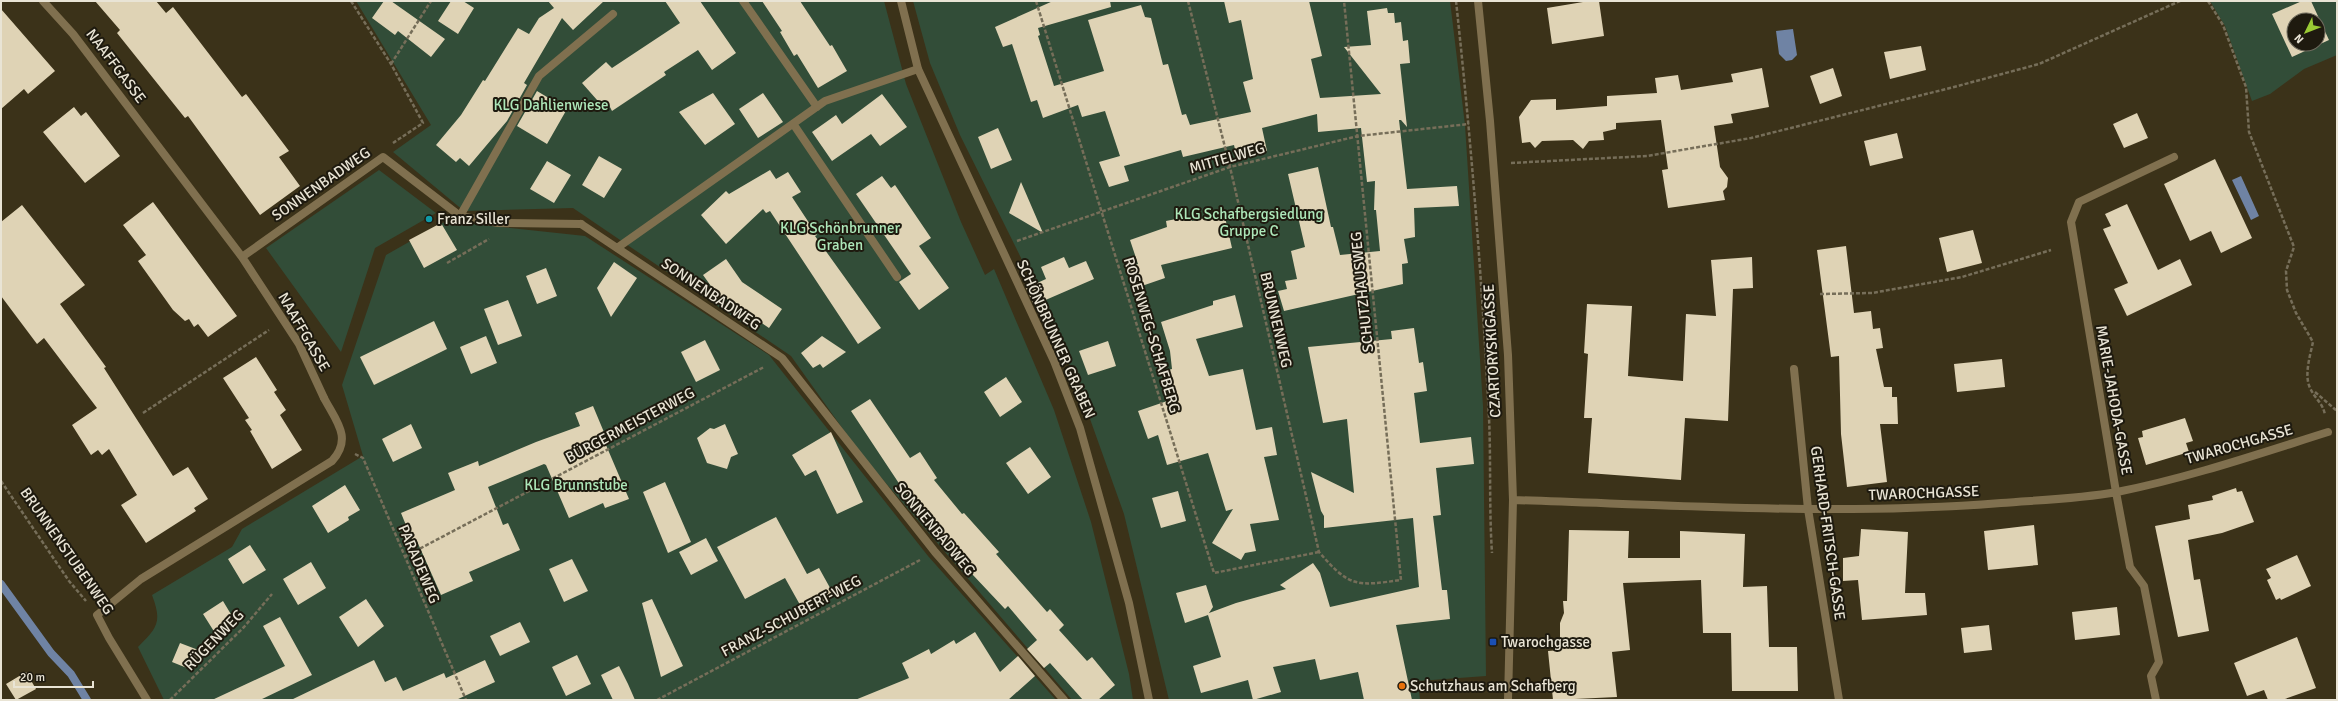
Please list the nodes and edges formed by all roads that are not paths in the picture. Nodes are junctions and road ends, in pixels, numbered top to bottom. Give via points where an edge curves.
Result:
1 (44, 1) edge
2 (743, 1) edge
3 (901, 1) edge
4 (1478, 1) edge
5 (613, 14) dead end
6 (918, 69) junction
7 (817, 107) junction
8 (794, 125) junction
9 (2174, 158) dead end
10 (460, 216) junction
11 (617, 248) junction
12 (242, 257) junction
13 (897, 276) dead end
14 (1794, 369) dead end
15 (2328, 432) road end
16 (2116, 492) junction
17 (1513, 500) junction
18 (1808, 509) junction
19 (98, 615) joint
20 (147, 700) edge
21 (1064, 700) edge
22 (1148, 700) edge
23 (1508, 700) edge
24 (1839, 700) edge
25 (2156, 700) edge

1 - 12 street, NAAFFGASSE via 73,34
2 - 7 street
3 - 6 street, SCHÖNBRUNNER GRABEN
4 - 17 street, CZARTORYSKIGASSE via 1508,355
5 - 10 street via 539,76
6 - 7 street via 825,101
6 - 22 street, SCHÖNBRUNNER GRABEN via 1054,361 1080,428 1129,603
7 - 8 street
8 - 11 street
8 - 13 street
9 - 16 street, MARIE-JAHODA-GASSE via 2079,202 2071,222
10 - 11 street, SONNENBADWEG via 498,223 580,224
10 - 12 street, SONNENBADWEG via 383,157
11 - 21 street, SONNENBADWEG via 782,358 935,552
12 - 19 street, NAAFFGASSE via 299,344 344,438 342,448 324,467 140,580
14 - 18 street, GERHARD-FRITSCH-GASSE
15 - 16 street, TWAROCHGASSE via 2208,469
16 - 18 street, TWAROCHGASSE via 1932,509
16 - 25 street, MARIE-JAHODA-GASSE via 2130,567 2144,586 2159,662 2151,676
17 - 18 street, TWAROCHGASSE
17 - 23 street, CZARTORYSKIGASSE
18 - 24 street, GERHARD-FRITSCH-GASSE
19 - 20 street, BRUNNENSTUBENWEG

